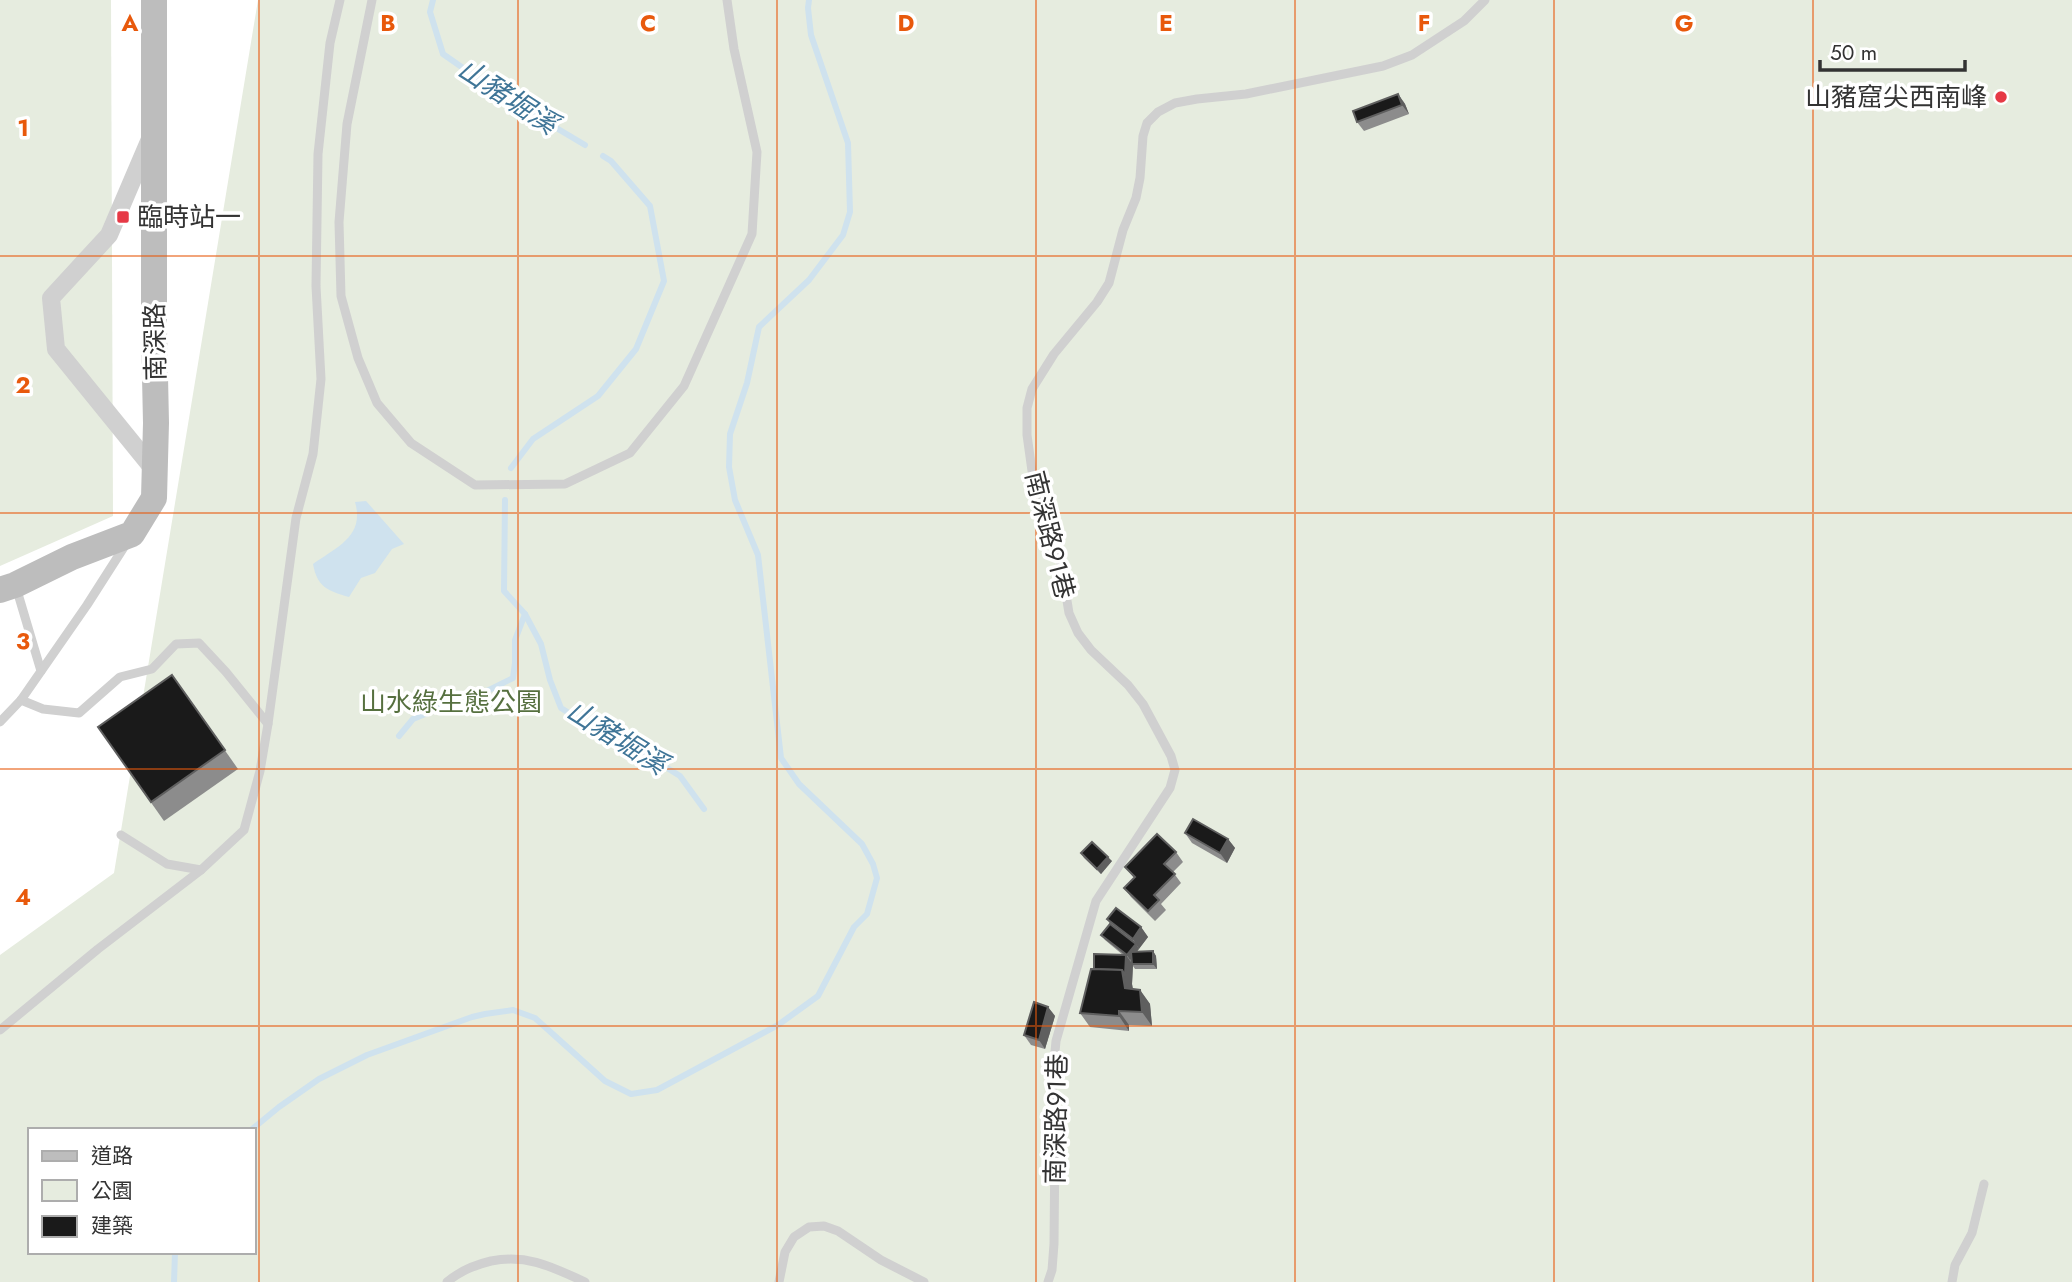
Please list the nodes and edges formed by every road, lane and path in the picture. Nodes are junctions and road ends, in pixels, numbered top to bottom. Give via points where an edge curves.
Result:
1 (154, 0) edge
2 (340, 0) edge
3 (372, 0) edge
4 (727, 0) edge
5 (1485, 0) edge
6 (155, 127) junction
7 (155, 471) junction
8 (132, 534) junction
9 (8, 587) edge
10 (41, 671) junction
11 (22, 700) junction
12 (0, 722) edge
13 (268, 724) junction
14 (121, 835) dead end
15 (201, 870) junction
16 (0, 1030) edge
17 (1984, 1184) dead end
18 (447, 1282) edge
19 (584, 1282) edge
20 (779, 1282) edge
21 (924, 1282) edge
22 (1048, 1282) edge
23 (1952, 1282) edge

1 - 6 main road, 南深路
2 - 13 lane via 330,43 318,154 316,286 321,379
3 - 4 lane via 347,124 339,222 341,296 358,358 377,403 411,443 475,485 488,485 565,484 630,453 684,386 752,234 757,152
5 - 22 lane, 南深路91巷 via 1464,22 1412,55 1383,66 1246,94 1175,103 1158,112 1143,136 1136,198 1109,283 1032,389 1027,435 1032,471 1049,513 1069,613 1091,650 1143,704 1175,770 1170,788 1096,901 1056,1041 1052,1084 1054,1244
6 - 7 main road, 南深路
6 - 7 street via 109,236 51,298 56,349
7 - 8 main road, 南深路 via 154,498
8 - 9 main road
8 - 10 lane
9 - 10 lane
10 - 11 lane
11 - 12 lane
11 - 13 lane via 43,709 79,713 120,677 152,669 176,644 199,643
13 - 15 lane via 244,830
14 - 15 lane via 167,864
15 - 16 lane
17 - 23 lane via 1972,1233 1955,1265
18 - 19 lane via 477,1264 506,1258 547,1265
20 - 21 lane via 785,1252 794,1237 809,1227 824,1226

